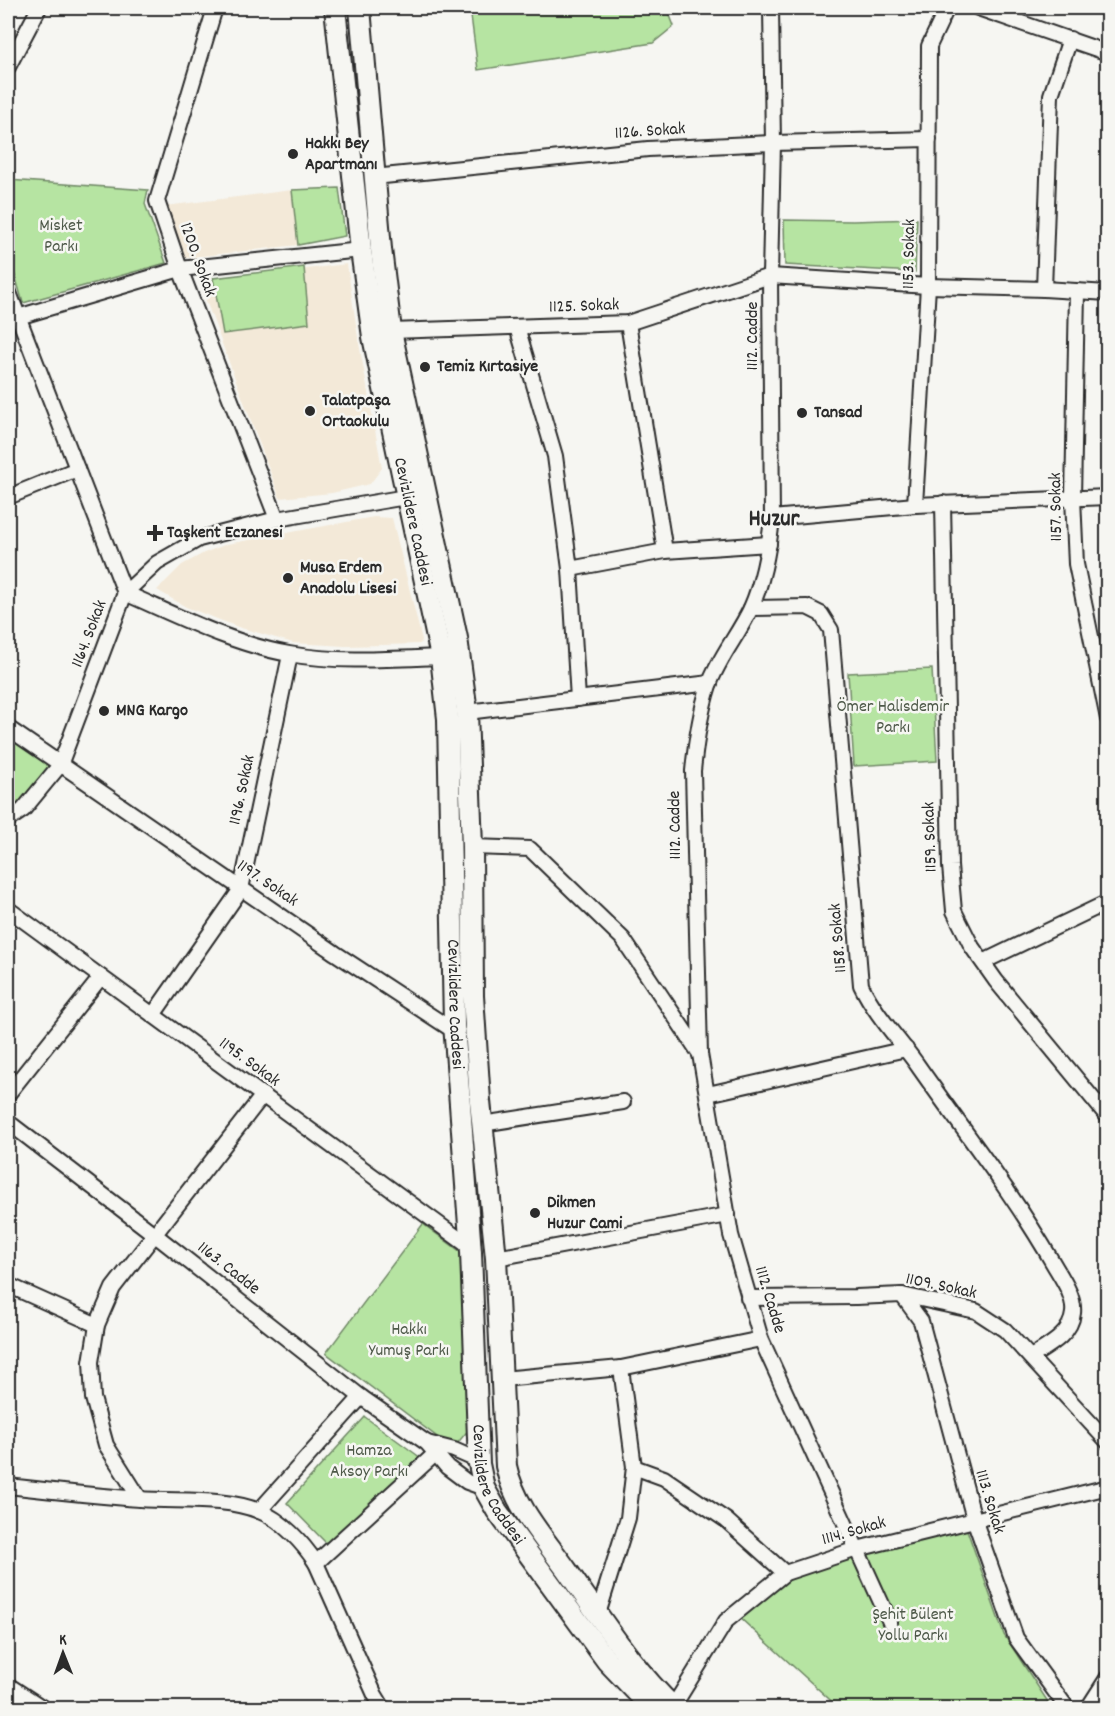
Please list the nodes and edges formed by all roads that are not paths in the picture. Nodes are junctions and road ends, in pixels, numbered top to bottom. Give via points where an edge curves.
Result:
1 (39, 8) edge
2 (216, 8) edge
3 (335, 8) edge
4 (360, 8) edge
5 (771, 8) edge
6 (947, 8) edge
7 (978, 8) edge
8 (1070, 39) junction
9 (1107, 53) edge
10 (8, 67) edge
11 (929, 139) junction
12 (773, 143) junction
13 (374, 177) junction
14 (381, 249) junction
15 (361, 250) junction
16 (180, 269) junction
17 (770, 276) junction
18 (928, 286) junction
19 (1044, 289) junction
20 (8, 290) edge
21 (1077, 292) junction
22 (1107, 293) edge
23 (18, 317) junction
24 (628, 323) junction
25 (517, 327) junction
26 (391, 331) junction
27 (77, 469) junction
28 (8, 497) edge
29 (406, 497) junction
30 (1107, 497) edge
31 (1073, 498) junction
32 (943, 503) junction
33 (915, 505) junction
34 (772, 518) junction
35 (277, 519) junction
36 (770, 544) junction
37 (665, 551) junction
38 (570, 568) junction
39 (125, 593) junction
40 (751, 608) junction
41 (290, 654) junction
42 (441, 657) junction
43 (710, 683) junction
44 (578, 699) junction
45 (468, 712) junction
46 (1107, 719) edge
47 (8, 728) edge
48 (60, 765) junction
49 (8, 820) edge
50 (472, 847) junction
51 (241, 888) junction
52 (1107, 902) edge
53 (8, 909) edge
54 (983, 962) junction
55 (101, 977) junction
56 (153, 1015) junction
57 (454, 1031) junction
58 (476, 1045) junction
59 (906, 1049) junction
60 (700, 1054) junction
61 (8, 1094) edge
62 (708, 1094) junction
63 (262, 1095) junction
64 (623, 1102) dead end
65 (1107, 1118) edge
66 (8, 1122) edge
67 (482, 1124) junction
68 (728, 1215) junction
69 (154, 1234) junction
70 (470, 1247) junction
71 (496, 1258) junction
72 (8, 1285) edge
73 (903, 1294) junction
74 (748, 1298) junction
75 (97, 1325) junction
76 (761, 1340) junction
77 (1031, 1357) junction
78 (621, 1368) junction
79 (502, 1379) junction
80 (361, 1397) junction
81 (1107, 1442) edge
82 (431, 1448) junction
83 (479, 1461) junction
84 (506, 1466) junction
85 (634, 1467) junction
86 (9, 1484) edge
87 (1107, 1487) edge
88 (484, 1488) junction
89 (514, 1492) junction
90 (140, 1499) junction
91 (259, 1511) junction
92 (974, 1519) junction
93 (857, 1549) junction
94 (316, 1563) junction
95 (785, 1573) junction
96 (598, 1614) junction
97 (891, 1622) dead end
98 (1107, 1677) edge
99 (8, 1685) edge
100 (43, 1708) edge
101 (383, 1708) edge
102 (652, 1708) edge
103 (673, 1708) edge
104 (1067, 1708) edge
105 (1088, 1708) edge

1 - 10 street
2 - 16 street, 1200. Sokak via 157,201
3 - 15 main road, Cevizlidere Caddesi
4 - 13 main road, Cevizlidere Caddesi
5 - 12 street, 1112. Cadde
6 - 11 street, 1153. Sokak via 929,46
7 - 8 street
8 - 9 street
8 - 19 street via 1051,95
11 - 12 street, 1126. Sokak
11 - 18 street, 1153. Sokak
12 - 13 street, 1126. Sokak via 648,149
12 - 17 street, 1112. Cadde
13 - 14 main road, Cevizlidere Caddesi
14 - 15 main road
14 - 26 main road, Cevizlidere Caddesi
15 - 16 street
15 - 29 main road, Cevizlidere Caddesi via 373,337
16 - 23 street
16 - 35 street, 1200. Sokak
17 - 18 street
17 - 24 street, 1125. Sokak
17 - 34 street, 1112. Cadde
18 - 19 street
18 - 33 street, 1153. Sokak
19 - 21 street
20 - 23 street
21 - 22 street
21 - 31 street, 1157. Sokak
23 - 27 street
24 - 25 street, 1125. Sokak
24 - 37 street
25 - 26 street, 1125. Sokak
25 - 38 street via 555,456
26 - 45 main road, Cevizlidere Caddesi via 457,638
27 - 28 street
27 - 39 street
29 - 35 street, 1164. Sokak
29 - 42 main road, Cevizlidere Caddesi
30 - 31 street
31 - 32 street
31 - 46 street, 1157. Sokak via 1076,564
32 - 33 street
32 - 54 street, 1159. Sokak via 950,866 954,911
33 - 34 street
34 - 36 street, 1112. Cadde
35 - 39 street, 1164. Sokak via 199,539 157,563
36 - 37 street
36 - 40 street, 1112. Cadde
37 - 38 street
38 - 44 street
39 - 41 street via 235,640
39 - 48 street, 1164. Sokak
40 - 43 street, 1112. Cadde
40 - 59 street, 1158. Sokak via 807,607 821,614 831,630 861,985 870,1005
41 - 42 street via 360,659
41 - 51 street, 1196. Sokak
42 - 57 main road, Cevizlidere Caddesi via 448,719
43 - 44 street
43 - 60 street, 1112. Cadde via 698,725 693,771
44 - 45 street
45 - 50 main road, Cevizlidere Caddesi
47 - 48 street, 1197. Sokak
48 - 49 street, 1164. Sokak via 23,810
48 - 51 street, 1197. Sokak
50 - 58 main road, Cevizlidere Caddesi
50 - 60 street via 530,849 623,939
51 - 56 street, 1196. Sokak
51 - 57 street, 1197. Sokak
52 - 54 street
53 - 55 street, 1195. Sokak
54 - 65 street, 1159. Sokak
55 - 56 street, 1195. Sokak
55 - 61 street
56 - 63 street, 1195. Sokak
57 - 58 main road
57 - 70 main road, Cevizlidere Caddesi
58 - 67 main road, Cevizlidere Caddesi
59 - 62 street
59 - 77 street, 1158. Sokak via 1032,1226 1067,1288 1074,1311 1071,1326
60 - 62 street, 1112. Cadde
62 - 68 street, 1112. Cadde
63 - 69 street
63 - 70 street, 1195. Sokak
64 - 67 street
66 - 69 street, 1163. Cadde
67 - 71 main road, Cevizlidere Caddesi
68 - 71 street
68 - 74 street, 1112. Cadde
69 - 75 street via 113,1288
69 - 80 street, 1163. Cadde
70 - 83 main road, Cevizlidere Caddesi
71 - 79 main road, Cevizlidere Caddesi
72 - 75 street
73 - 74 street, 1109. Sokak
73 - 77 street, 1109. Sokak via 976,1311 1005,1330
73 - 92 street, 1113. Sokak via 921,1322
74 - 76 street, 1112. Cadde
75 - 90 street via 91,1362 93,1398 106,1445
76 - 78 street
76 - 93 street, 1112. Cadde
77 - 81 street, 1109. Sokak
78 - 79 street
78 - 85 street
79 - 84 main road, Cevizlidere Caddesi
80 - 82 street, 1163. Cadde
80 - 91 street
82 - 83 street, 1163. Cadde via 454,1450
82 - 88 street, 1163. Cadde via 467,1482
82 - 94 street
83 - 84 main road
83 - 88 main road, Cevizlidere Caddesi
84 - 89 main road, Cevizlidere Caddesi
85 - 95 street via 664,1478 726,1520
85 - 96 street via 628,1518
86 - 90 street
87 - 92 street, 1114. Sokak
88 - 89 main road
88 - 102 main road, Cevizlidere Caddesi via 607,1661
89 - 96 main road, Cevizlidere Caddesi
90 - 91 street via 225,1504
91 - 94 street via 293,1535
92 - 93 street, 1114. Sokak
92 - 104 street, 1113. Sokak via 1016,1638
93 - 95 street, 1114. Sokak
93 - 97 street, 1112. Cadde
94 - 101 street
95 - 103 street, 1114. Sokak via 726,1621
96 - 103 main road, Cevizlidere Caddesi
98 - 105 street
99 - 100 street

